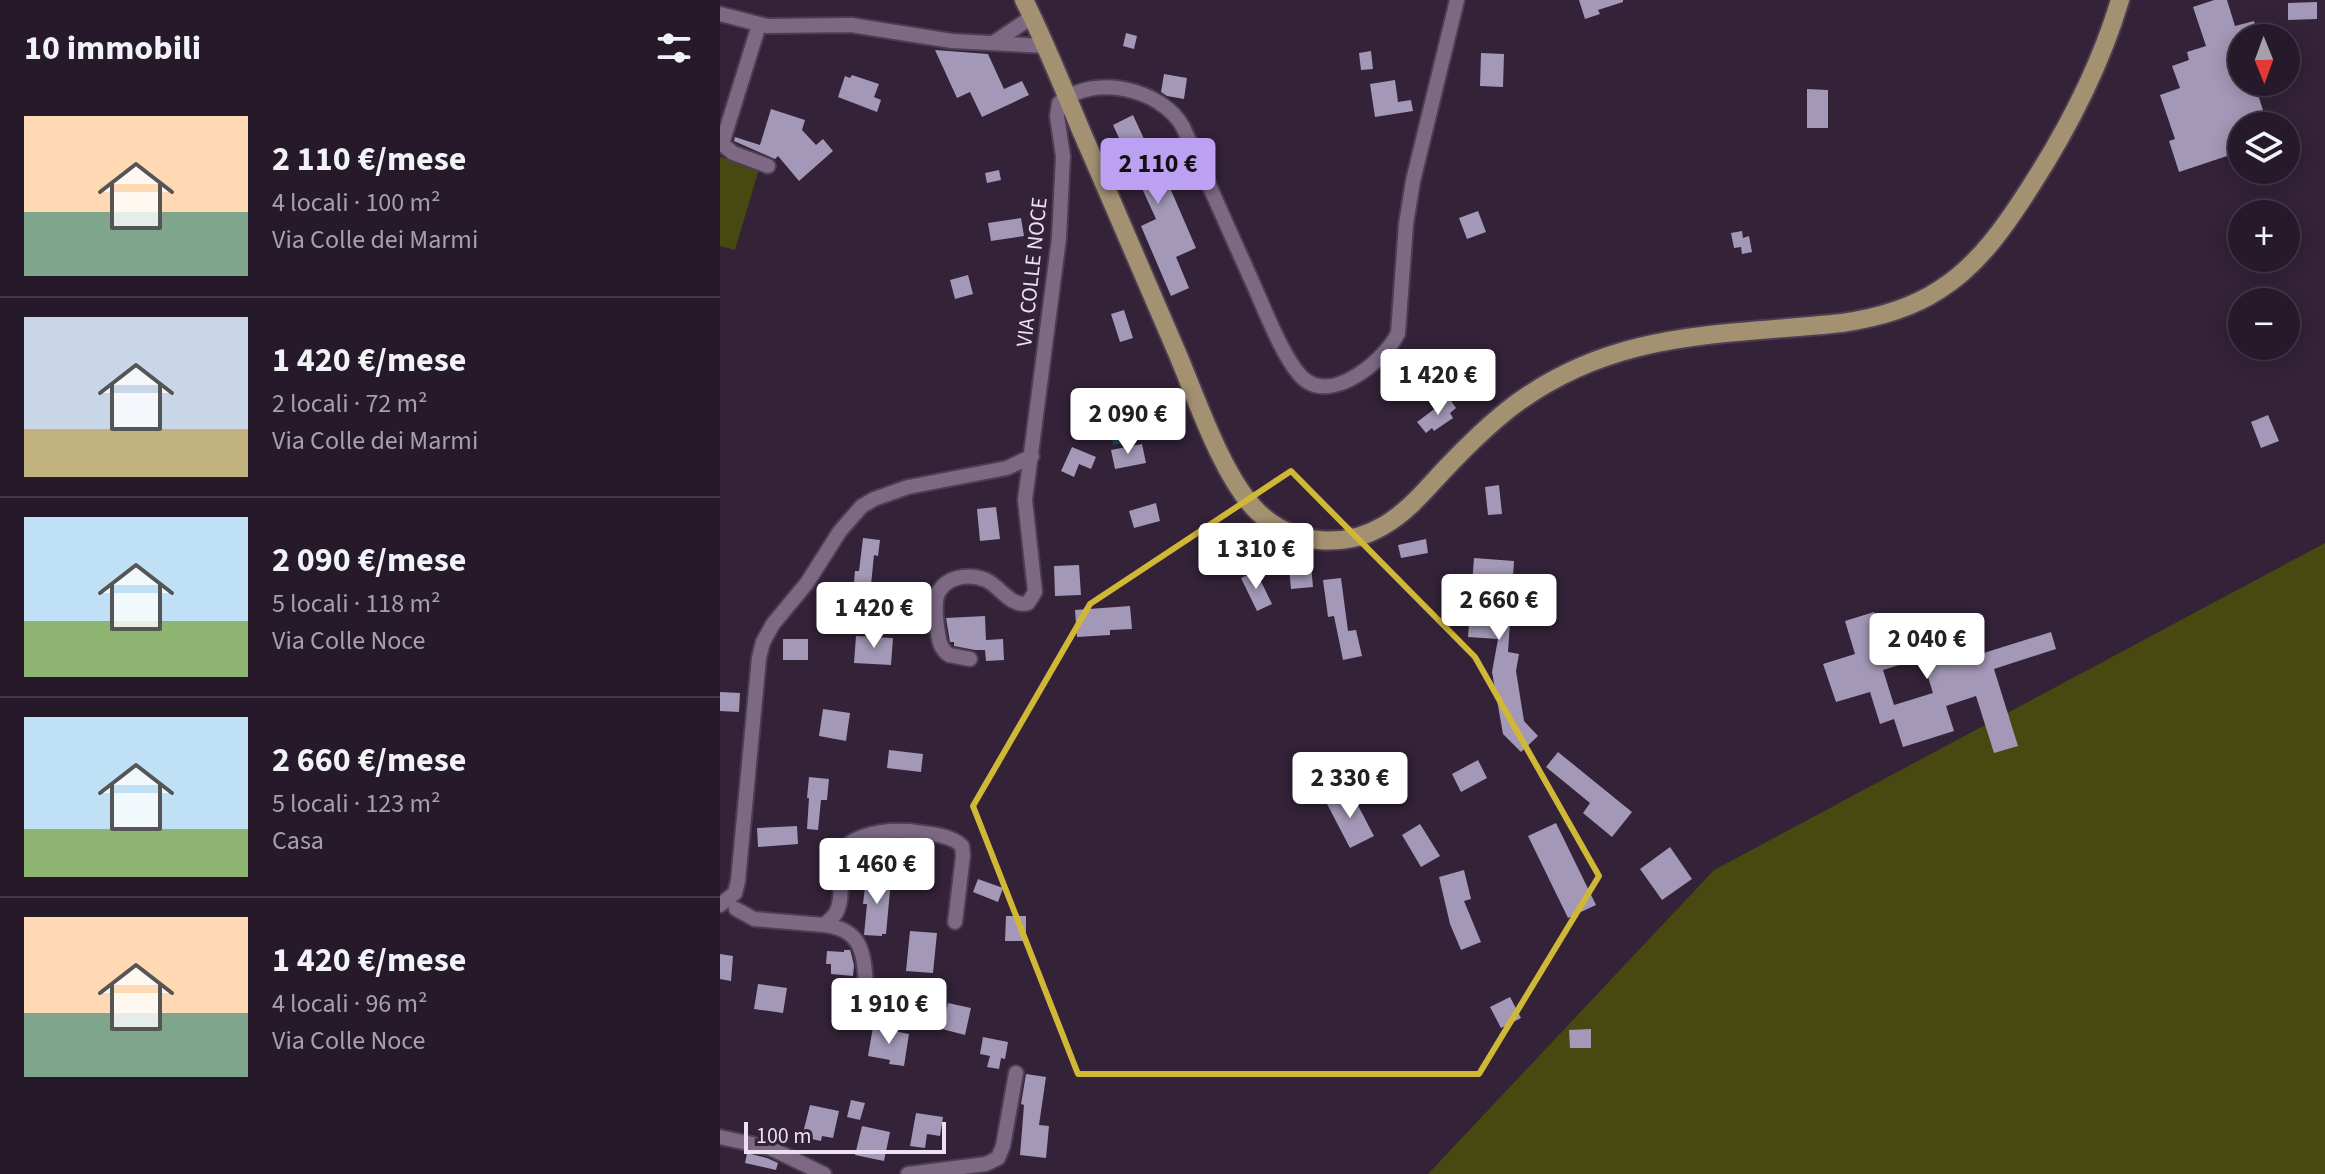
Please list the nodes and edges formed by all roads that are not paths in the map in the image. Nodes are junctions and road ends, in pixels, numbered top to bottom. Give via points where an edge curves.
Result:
1 (1457, 0) edge
2 (2120, 0) edge
3 (1028, 8) edge
4 (720, 14) edge
5 (759, 25) junction
6 (993, 43) junction
7 (1045, 46) junction
8 (1067, 97) junction
9 (768, 166) dead end
10 (1032, 456) junction
11 (970, 659) dead end
12 (735, 893) junction
13 (720, 905) edge
14 (736, 909) junction
15 (955, 922) dead end
16 (824, 925) junction
17 (867, 995) dead end
18 (1016, 1073) dead end
19 (720, 1137) edge
20 (824, 1174) edge
21 (908, 1174) edge

1 - 8 street via 1413,181 1398,333 1374,364 1335,384 1305,380 1287,354 1174,112 1155,99 1120,89 1093,88
2 - 8 main road via 2091,80 2042,168 1991,242 1940,290 1902,309 1861,320 1681,338 1596,360 1511,408 1389,523 1337,540 1307,538 1278,527 1260,514 1235,482
3 - 6 street
3 - 7 main road
4 - 5 street
5 - 6 street via 851,25
5 - 9 street via 722,144
6 - 7 street
7 - 8 main road
8 - 10 street, VIA COLLE NOCE via 1057,111 1063,156 1059,238
10 - 11 street, VIA COLLE NOCE via 1025,500 1035,581 1031,600 1017,604 990,582 968,577 949,581 937,596 942,648 954,658
10 - 12 street via 1007,468 925,483 866,503 773,624 759,658
12 - 13 street
12 - 14 street
13 - 14 street
14 - 16 street via 754,919
15 - 16 street via 962,846 951,839 893,831 859,838 846,847 838,907
16 - 17 street via 856,938
18 - 21 street via 1003,1146 995,1161
19 - 20 street via 770,1148

